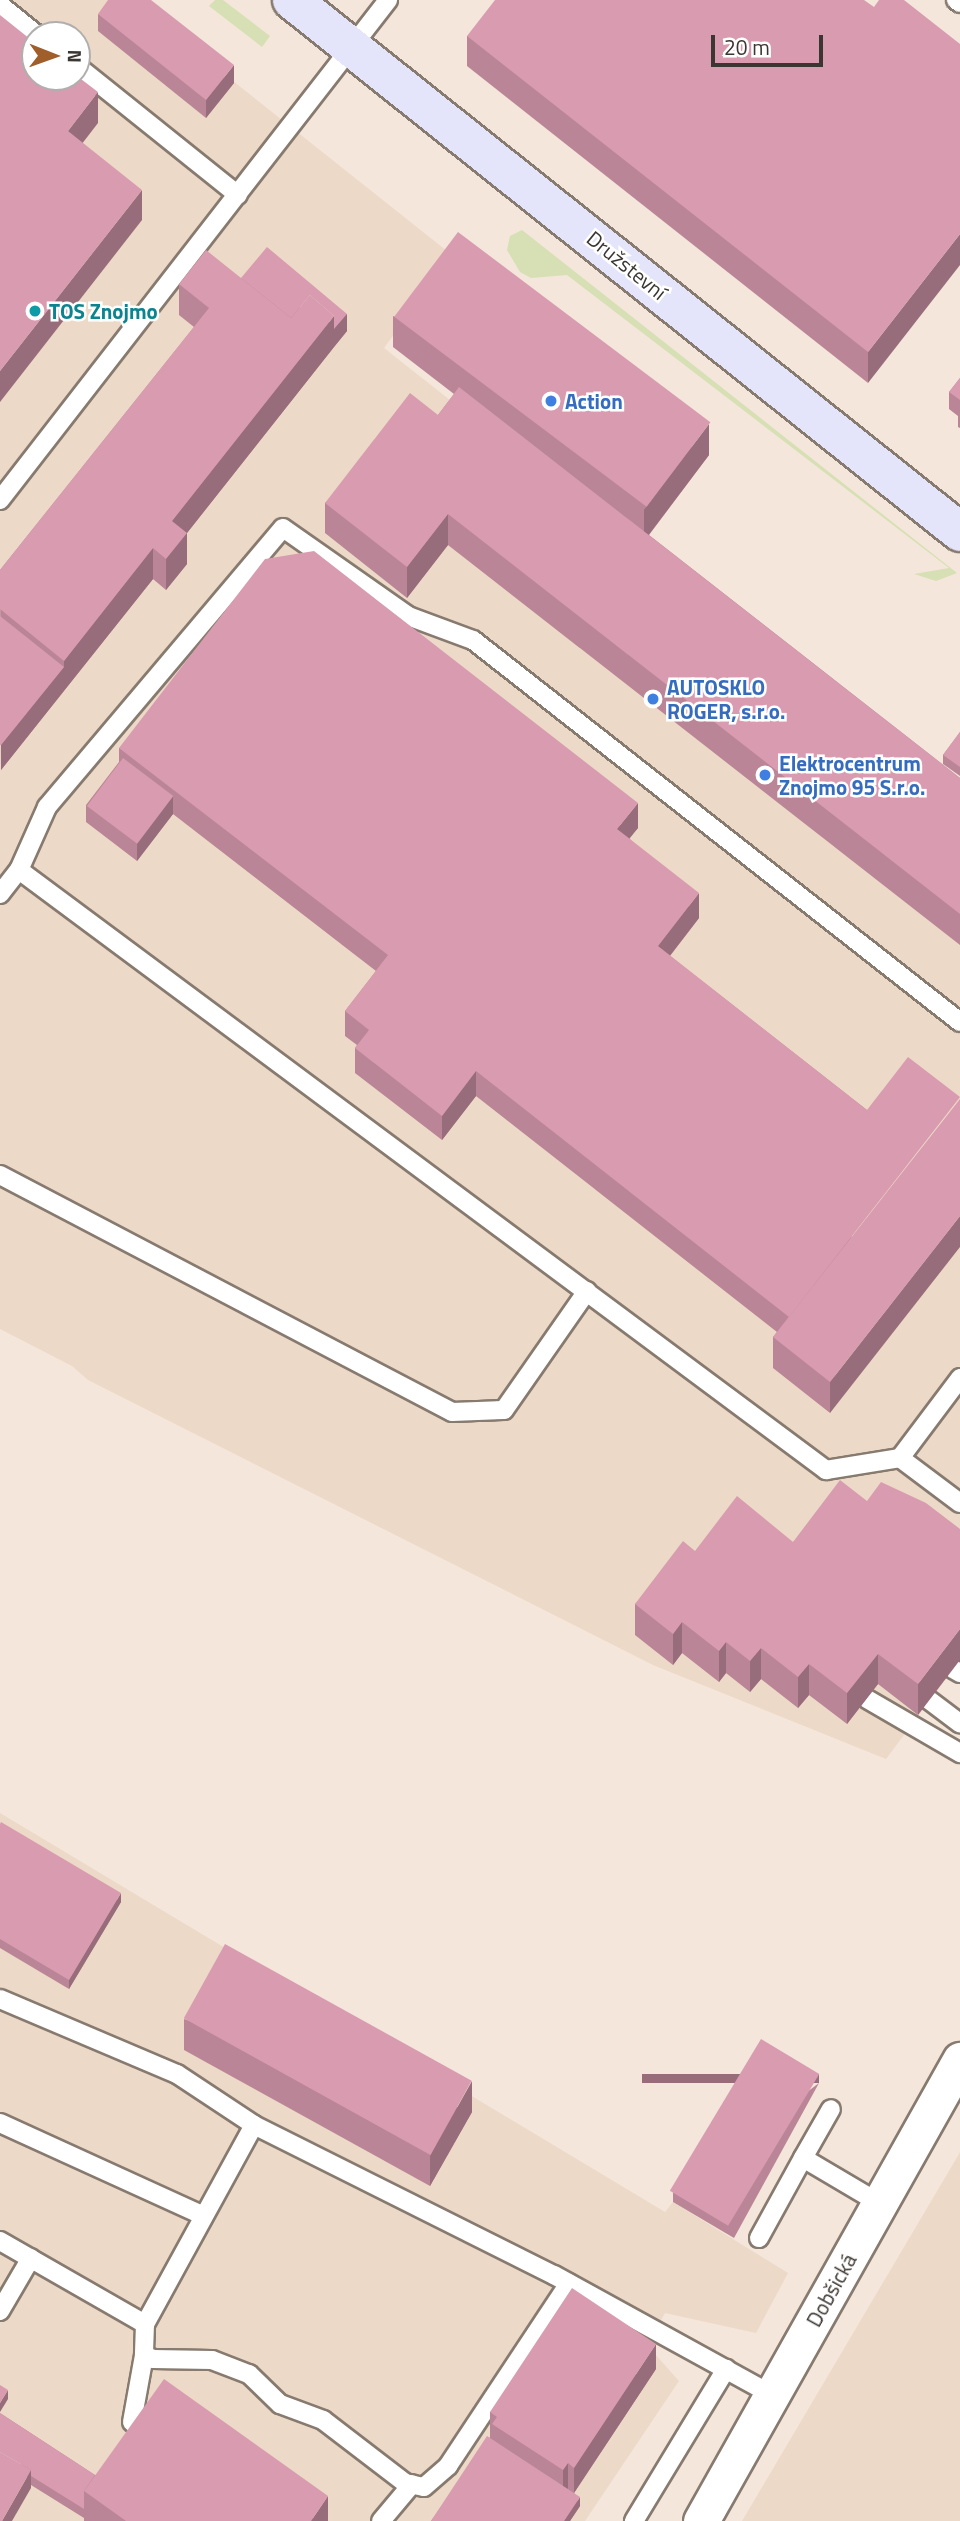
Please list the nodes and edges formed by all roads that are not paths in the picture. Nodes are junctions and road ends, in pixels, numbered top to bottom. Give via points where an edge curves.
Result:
1 (292, 0) edge
2 (388, 0) edge
3 (0, 5) edge
4 (21, 22) edge
5 (352, 46) junction
6 (91, 77) edge
7 (238, 195) junction
8 (0, 500) edge
9 (960, 532) edge
10 (19, 870) junction
11 (0, 894) edge
12 (960, 1022) edge
13 (0, 1175) edge
14 (587, 1291) junction
15 (960, 1378) edge
16 (900, 1458) junction
17 (960, 1503) edge
18 (867, 1699) edge
19 (929, 1700) edge
20 (960, 1723) edge
21 (960, 1753) edge
22 (0, 1999) edge
23 (960, 2060) edge
24 (831, 2109) dead end
25 (0, 2123) edge
26 (254, 2125) junction
27 (803, 2158) junction
28 (879, 2203) junction
29 (204, 2216) junction
30 (759, 2238) dead end
31 (0, 2241) edge
32 (31, 2258) junction
33 (569, 2283) junction
34 (0, 2311) edge
35 (145, 2324) junction
36 (144, 2355) junction
37 (726, 2369) junction
38 (772, 2395) junction
39 (132, 2422) edge
40 (412, 2484) junction
41 (381, 2521) edge
42 (634, 2521) edge
43 (701, 2521) edge

1 - 5 main road, Družstevní
2 - 5 lane
3 - 4 lane
5 - 7 lane
5 - 9 main road, Družstevní
6 - 7 lane
7 - 8 lane
10 - 11 lane
10 - 12 lane via 47,807 283,528 408,616 473,640
10 - 14 lane
13 - 14 lane via 453,1412 504,1410
14 - 16 lane via 826,1470
15 - 16 lane
16 - 17 lane
18 - 21 lane
19 - 20 lane
22 - 26 lane via 177,2074
23 - 28 street, Dobšická
24 - 27 lane
25 - 29 lane
26 - 29 lane
26 - 33 lane
27 - 28 lane
27 - 30 lane
28 - 38 street, Dobšická
29 - 35 lane
31 - 32 lane
32 - 34 lane
32 - 35 lane
33 - 37 lane
33 - 40 lane via 448,2466 424,2487
35 - 36 lane
36 - 39 lane
36 - 40 lane via 212,2360 249,2374 280,2404 323,2420
37 - 38 lane
37 - 42 lane
38 - 43 street, Dobšická
40 - 41 lane

